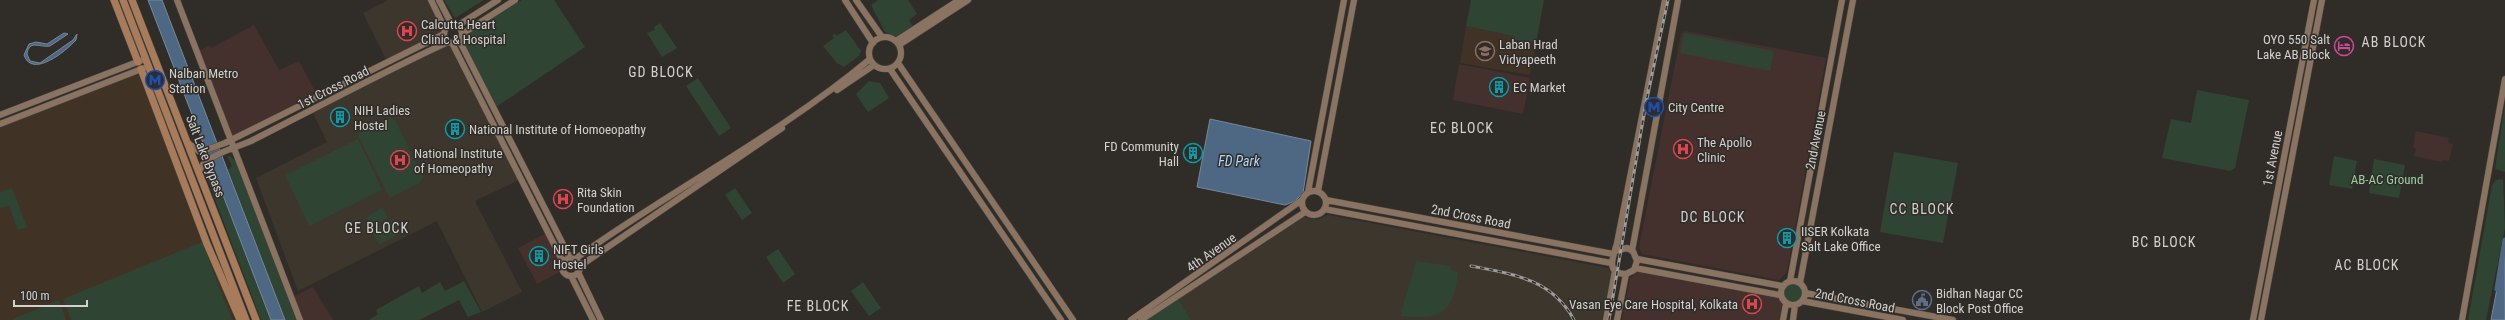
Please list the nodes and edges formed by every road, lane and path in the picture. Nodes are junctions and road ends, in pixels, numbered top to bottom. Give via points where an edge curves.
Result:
1 (114, 0) edge
2 (123, 0) edge
3 (132, 0) edge
4 (178, 0) edge
5 (431, 0) edge
6 (439, 0) edge
7 (498, 0) edge
8 (515, 0) edge
9 (845, 0) edge
10 (856, 0) edge
11 (959, 0) edge
12 (968, 0) edge
13 (1344, 0) edge
14 (1665, 0) edge
15 (1678, 0) edge
16 (1842, 0) edge
17 (1853, 0) edge
18 (2314, 0) edge
19 (2322, 0) edge
20 (1354, 1) edge
21 (950, 9) junction
22 (454, 26) junction
23 (444, 31) junction
24 (462, 34) junction
25 (882, 37) junction
26 (459, 40) junction
27 (450, 42) junction
28 (873, 42) junction
29 (898, 43) junction
30 (870, 59) junction
31 (391, 60) junction
32 (142, 63) junction
33 (898, 63) junction
34 (874, 65) junction
35 (395, 68) junction
36 (1331, 68) junction
37 (890, 69) junction
38 (1341, 71) junction
39 (2505, 79) edge
40 (1827, 82) junction
41 (1837, 84) junction
42 (823, 98) junction
43 (2294, 103) junction
44 (2302, 105) junction
45 (285, 113) junction
46 (0, 115) edge
47 (289, 122) junction
48 (0, 124) edge
49 (163, 128) junction
50 (175, 134) junction
51 (188, 141) junction
52 (228, 141) junction
53 (231, 150) junction
54 (201, 175) junction
55 (1318, 191) junction
56 (537, 192) junction
57 (1308, 192) junction
58 (529, 196) junction
59 (1302, 200) junction
60 (1326, 200) junction
61 (662, 205) junction
62 (1324, 209) junction
63 (1306, 212) junction
64 (613, 234) junction
65 (1503, 234) junction
66 (617, 240) junction
67 (1502, 243) junction
68 (218, 247) junction
69 (1632, 251) junction
70 (1614, 253) junction
71 (572, 258) junction
72 (1637, 259) junction
73 (563, 262) junction
74 (215, 263) junction
75 (1611, 263) junction
76 (1208, 267) junction
77 (1635, 268) junction
78 (579, 269) junction
79 (1615, 271) junction
80 (1212, 273) junction
81 (1626, 274) junction
82 (570, 276) junction
83 (1790, 281) junction
84 (1800, 283) junction
85 (1782, 286) junction
86 (1805, 292) junction
87 (1780, 295) junction
88 (2257, 299) junction
89 (2265, 300) junction
90 (1802, 301) junction
91 (1786, 304) junction
92 (1795, 305) junction
93 (1934, 318) edge
94 (254, 319) edge
95 (240, 320) edge
96 (246, 320) edge
97 (300, 320) edge
98 (593, 320) edge
99 (601, 320) edge
100 (1061, 320) edge
101 (1073, 320) edge
102 (1131, 320) edge
103 (1141, 320) edge
104 (1606, 320) edge
105 (1617, 320) edge
106 (1783, 320) edge
107 (1793, 320) edge
108 (1903, 320) edge
109 (1953, 320) edge
110 (2253, 320) edge
111 (2261, 320) edge
112 (2462, 320) edge

1 - 32 main road, Salt Lake Bypass
2 - 32 main road, Salt Lake Bypass
3 - 51 main road, Salt Lake Bypass
4 - 52 street
5 - 23 street
6 - 22 street
7 - 22 street
8 - 24 street
9 - 28 street
10 - 25 street
11 - 21 street
12 - 21 street
13 - 20 street
13 - 36 street
14 - 70 street
15 - 69 street
16 - 40 street, 2nd Avenue
17 - 41 street, 2nd Avenue
18 - 43 street, 1st Avenue
19 - 44 street, 1st Avenue
20 - 38 street
21 - 29 street
22 - 23 street, 1st Cross Road
22 - 24 street
23 - 27 street
23 - 31 street, 1st Cross Road
24 - 26 street
25 - 28 street
25 - 29 street
26 - 27 street, 1st Cross Road
26 - 56 street
27 - 35 street, 1st Cross Road
27 - 58 street
28 - 30 street via 869,52
29 - 33 street via 902,55
30 - 34 street
30 - 42 street
31 - 35 street
31 - 45 street, 1st Cross Road
32 - 46 street
32 - 48 street
32 - 49 main road, Salt Lake Bypass
32 - 50 main road, Salt Lake Bypass via 148,66
33 - 37 street
33 - 101 street
34 - 37 street
34 - 42 street
35 - 47 street, 1st Cross Road
36 - 38 street
36 - 57 street
37 - 100 street
38 - 55 street
39 - 112 street
40 - 41 street
40 - 83 street, 2nd Avenue
41 - 84 street, 2nd Avenue
42 - 61 street
43 - 44 street
43 - 88 street, 1st Avenue
44 - 89 street, 1st Avenue
45 - 47 street
45 - 52 street, 1st Cross Road
47 - 53 street, 1st Cross Road
49 - 50 main road
49 - 74 main road, Salt Lake Bypass
50 - 68 main road, Salt Lake Bypass
51 - 52 street, 1st Cross Road via 197,150 203,151
51 - 54 main road, Salt Lake Bypass
52 - 53 street
53 - 54 street, 1st Cross Road via 206,160 200,167
53 - 97 street
54 - 94 main road, Salt Lake Bypass
55 - 57 street
55 - 60 street
56 - 58 street
56 - 71 street
57 - 59 street
58 - 73 street
59 - 63 street
59 - 76 street, 4th Avenue
60 - 62 street
60 - 65 street, 2nd Cross Road
61 - 64 street
61 - 66 street
62 - 63 street via 1315,215
62 - 67 street, 2nd Cross Road
63 - 80 street, 4th Avenue
64 - 66 street
64 - 71 street
65 - 67 street
65 - 70 street, 2nd Cross Road
66 - 78 street
67 - 75 street, 2nd Cross Road
68 - 74 main road
68 - 96 main road, Salt Lake Bypass
69 - 70 street via 1627,248
69 - 72 street
70 - 75 street
71 - 73 street
71 - 78 street
72 - 77 street
72 - 85 street
73 - 82 street via 563,272
74 - 95 main road, Salt Lake Bypass
75 - 79 street
76 - 80 street
76 - 102 street, 4th Avenue
77 - 81 street
77 - 87 street
78 - 82 street
78 - 99 street
79 - 81 street
79 - 104 street
80 - 103 street, 4th Avenue
81 - 105 street
82 - 98 street
83 - 84 street
83 - 85 street
84 - 86 street
85 - 87 street
86 - 90 street
86 - 93 street
87 - 91 street
88 - 89 street
88 - 110 street, 1st Avenue
89 - 111 street, 1st Avenue
90 - 92 street
90 - 108 street, 2nd Cross Road
91 - 92 street
91 - 106 street
92 - 107 street
93 - 109 street

